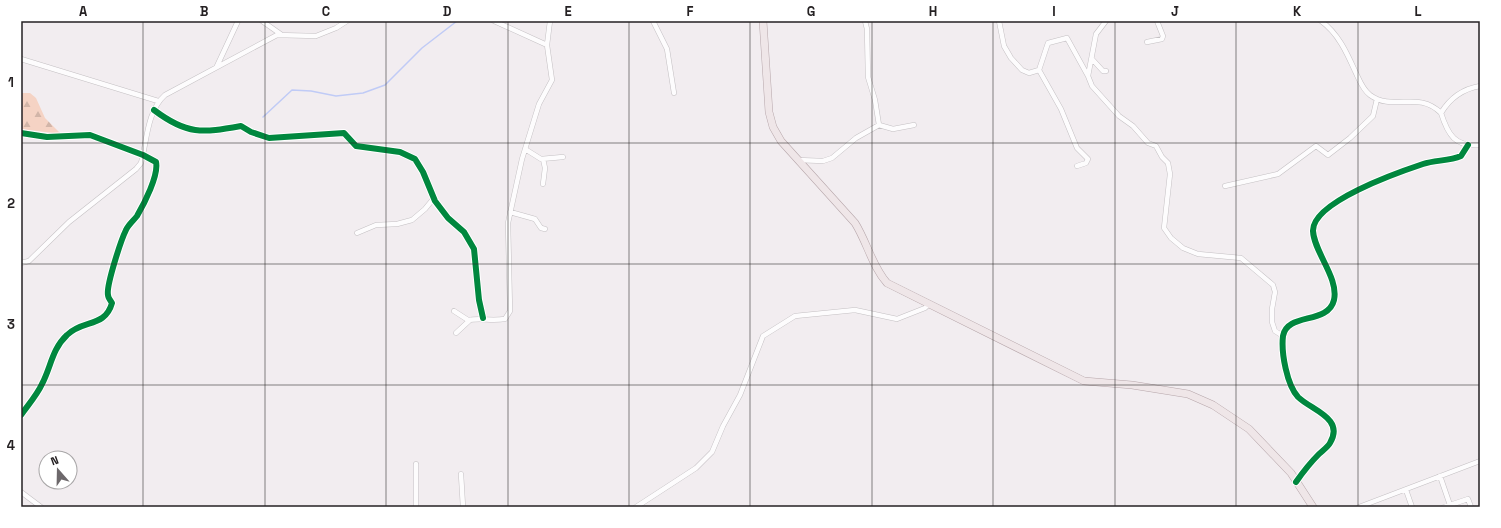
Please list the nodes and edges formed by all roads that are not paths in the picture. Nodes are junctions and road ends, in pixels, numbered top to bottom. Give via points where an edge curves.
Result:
1 (238, 21) edge
2 (262, 21) edge
3 (347, 21) edge
4 (494, 21) edge
5 (550, 21) edge
6 (653, 21) edge
7 (762, 21) edge
8 (865, 21) edge
9 (999, 21) edge
10 (1106, 21) edge
11 (1157, 21) edge
12 (1321, 21) edge
13 (282, 35) junction
14 (1147, 42) dead end
15 (547, 45) junction
16 (21, 59) edge
17 (1092, 59) junction
18 (217, 66) junction
19 (1039, 70) junction
20 (1106, 71) dead end
21 (1088, 76) junction
22 (1480, 86) edge
23 (674, 93) dead end
24 (1377, 98) junction
25 (158, 101) junction
26 (154, 110) junction
27 (1441, 113) junction
28 (879, 125) junction
29 (914, 125) dead end
30 (21, 134) edge
31 (1468, 145) junction
32 (1480, 145) edge
33 (525, 149) junction
34 (143, 155) junction
35 (563, 157) dead end
36 (543, 159) junction
37 (798, 160) junction
38 (1077, 166) dead end
39 (543, 184) dead end
40 (1224, 186) dead end
41 (434, 198) junction
42 (510, 212) junction
43 (545, 229) dead end
44 (357, 232) dead end
45 (21, 263) edge
46 (929, 304) junction
47 (454, 311) dead end
48 (484, 318) junction
49 (470, 320) junction
50 (456, 333) dead end
51 (1283, 336) junction
52 (21, 415) edge
53 (1480, 460) edge
54 (416, 464) dead end
55 (462, 474) dead end
56 (1440, 476) junction
57 (1296, 482) junction
58 (1406, 490) junction
59 (21, 492) edge
60 (1450, 505) junction
61 (41, 507) edge
62 (416, 507) edge
63 (463, 507) edge
64 (636, 507) edge
65 (1313, 507) edge
66 (1359, 507) edge
67 (1412, 507) edge
68 (1444, 507) edge
69 (1471, 507) edge

1 - 18 street
2 - 13 street
3 - 13 street via 316,36
4 - 15 street
5 - 15 street
6 - 23 street via 667,49
7 - 37 main road via 769,112 781,141
8 - 28 street via 868,77
9 - 19 street via 1004,46 1011,58 1022,70 1029,73
10 - 17 street via 1096,34
11 - 14 street via 1163,36
12 - 24 street via 1328,26 1347,54 1363,88 1369,95
13 - 18 street via 277,35
15 - 33 street via 552,80 540,104
16 - 25 street
17 - 20 street
17 - 21 street
18 - 25 street
19 - 21 street via 1048,43 1067,38
19 - 38 street via 1077,148 1088,159 1086,163
21 - 51 street via 1092,86 1119,116 1133,126 1148,143 1156,146 1168,163 1170,174 1164,228 1167,233 1183,248 1198,254 1241,258 1273,284 1275,292 1272,322 1275,331
22 - 27 street via 1469,88 1448,101
24 - 27 street via 1394,104 1407,100 1419,101
24 - 40 street via 1373,116 1328,155 1316,146 1278,174
25 - 26 street
26 - 34 street
26 - 41 street via 177,126 203,132 241,126 270,138 344,133 356,146 400,152 415,158 424,172
27 - 31 street via 1452,138
28 - 29 street via 893,129
28 - 37 street via 856,138 832,158 823,161
30 - 34 street via 47,137 90,135
31 - 32 street
31 - 51 street via 1461,156 1423,164 1365,187 1344,198 1316,219 1313,229 1314,240 1332,284 1334,300 1330,308 1321,315 1287,327
33 - 36 street
33 - 42 street
34 - 45 street via 136,169 69,222 29,261
34 - 52 street via 156,162 155,178 137,215 126,230 118,251 109,284 108,296 112,303 110,311 105,318 82,325 67,334 54,352 42,385
35 - 36 street
36 - 39 street
37 - 46 main road via 855,223 883,279
41 - 44 street via 412,220 376,225
41 - 48 street via 448,218 464,232 474,248 479,300
42 - 43 street via 535,218 541,228
42 - 48 street via 510,311 505,319
46 - 57 main road via 1084,381 1188,394 1213,405 1249,429 1291,473
46 - 64 street via 897,319 855,310 794,316 763,336 740,395 712,452 696,468
47 - 49 street
48 - 49 street
49 - 50 street
51 - 57 street via 1287,374 1292,387 1298,396 1325,414 1333,430 1330,443
53 - 56 street
54 - 62 street
55 - 63 street
56 - 58 street
56 - 60 street
57 - 65 main road
58 - 66 street
58 - 67 street
59 - 61 street
60 - 68 street
60 - 69 street via 1468,499

